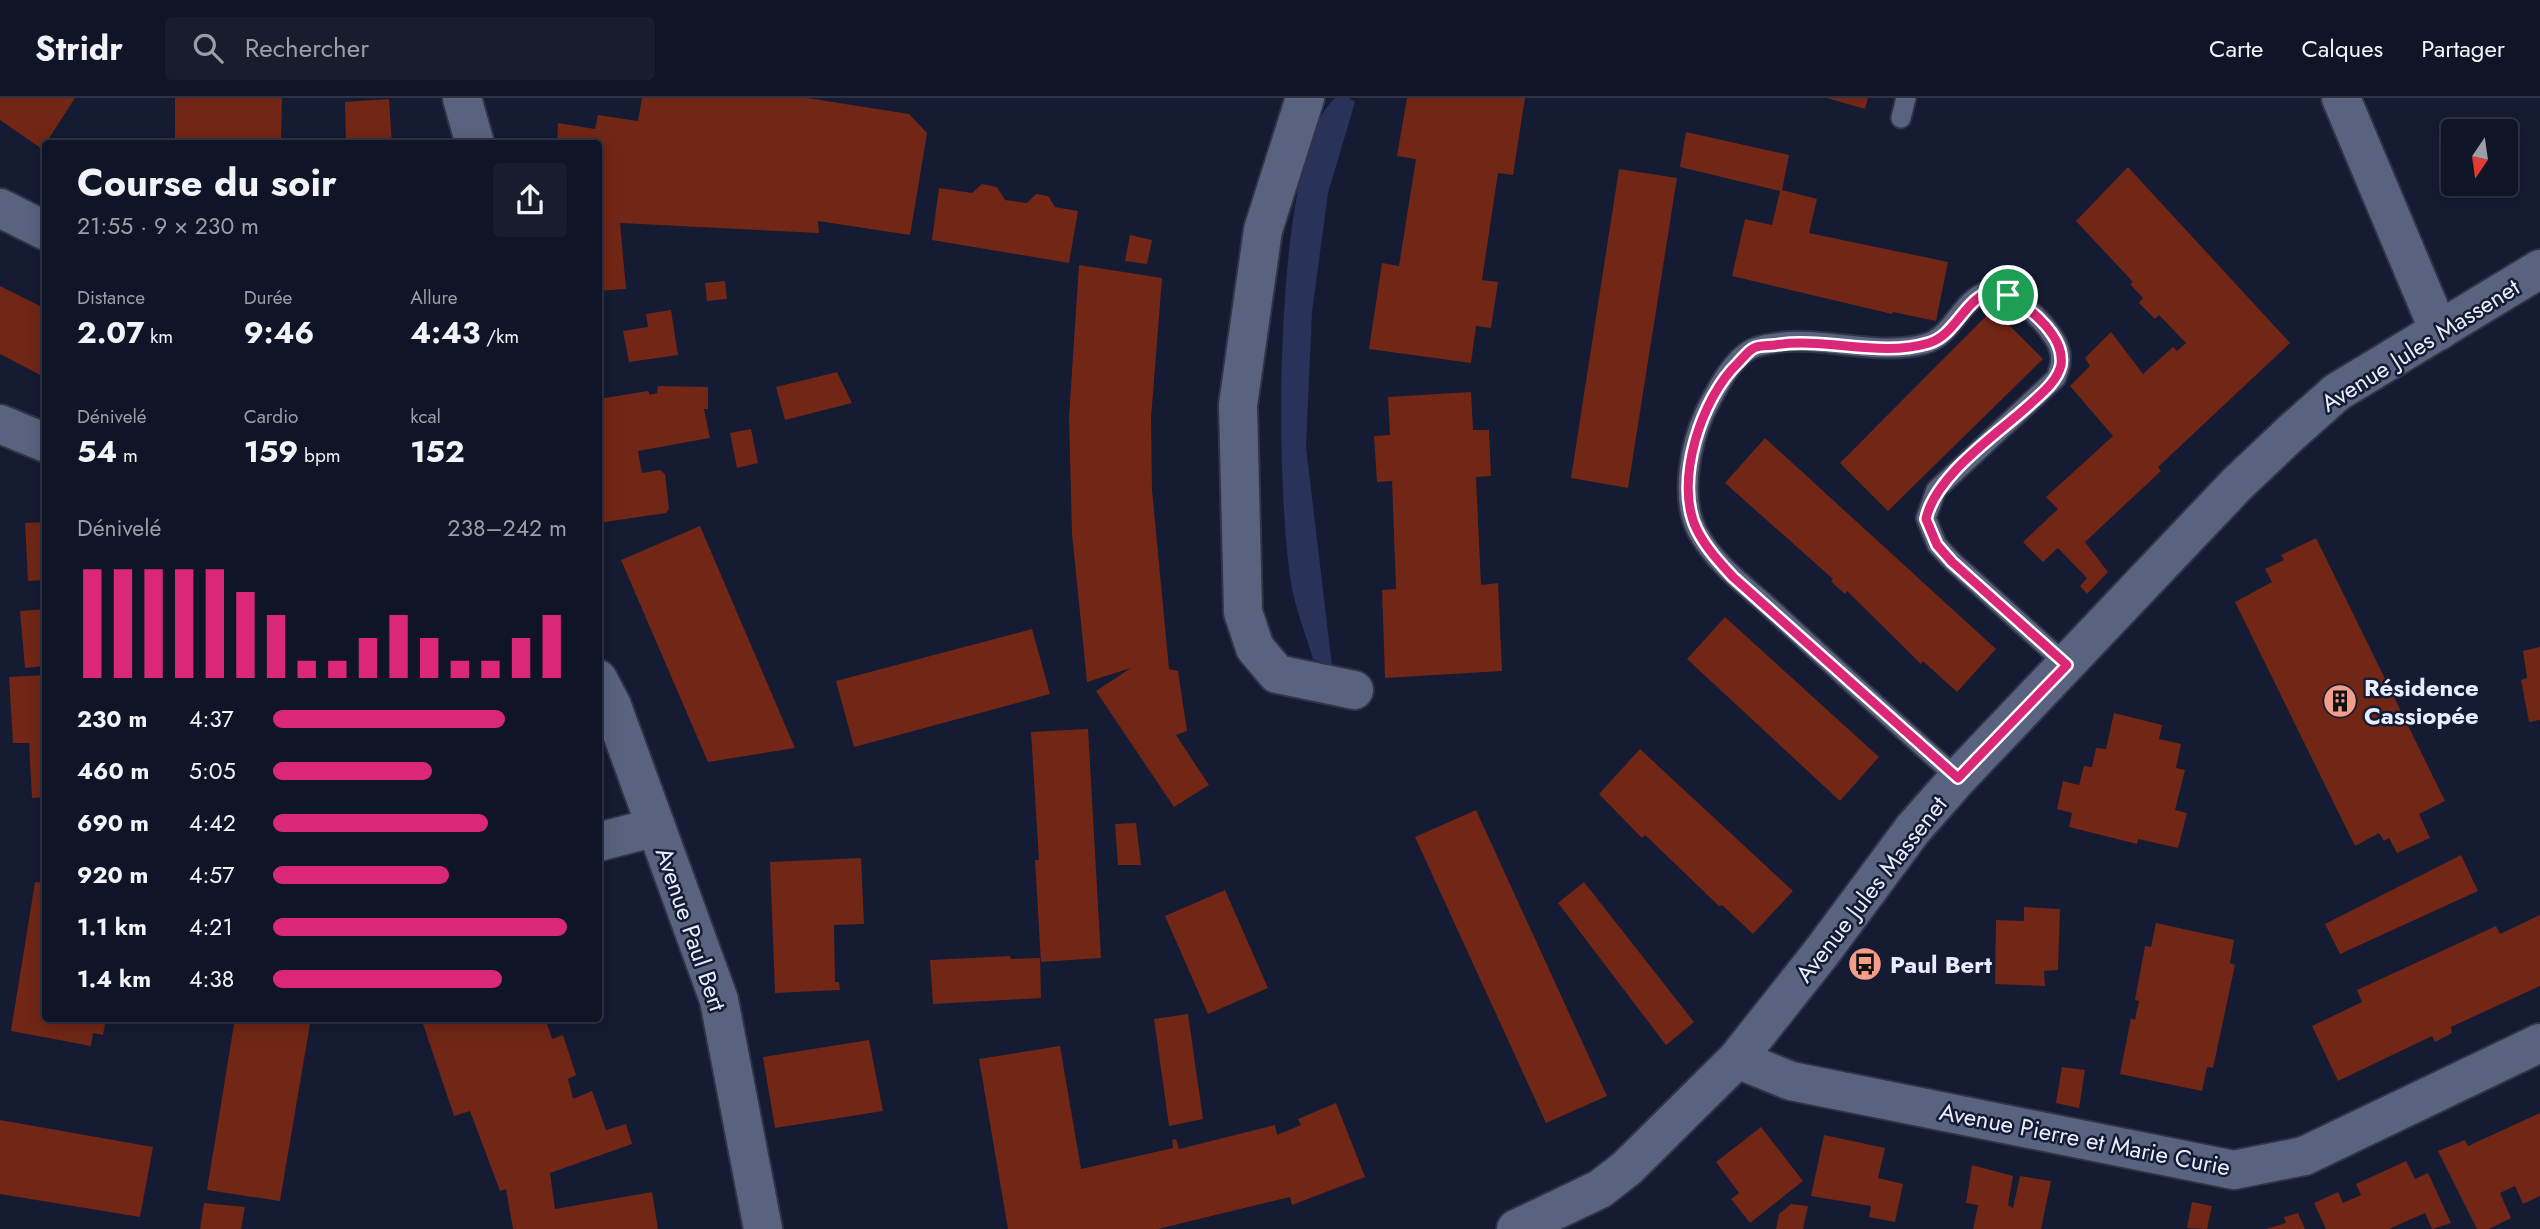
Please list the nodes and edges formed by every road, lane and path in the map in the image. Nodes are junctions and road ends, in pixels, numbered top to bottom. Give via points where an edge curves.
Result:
1 (462, 98) edge
2 (1305, 98) edge
3 (1906, 98) edge
4 (2341, 98) edge
5 (1901, 118) dead end
6 (474, 140) edge
7 (0, 208) edge
8 (42, 229) edge
9 (2540, 269) edge
10 (2439, 331) junction
11 (0, 424) edge
12 (42, 441) edge
13 (2067, 665) junction
14 (602, 687) edge
15 (1354, 690) dead end
16 (1958, 778) junction
17 (656, 827) junction
18 (602, 841) edge
19 (2540, 1043) edge
20 (1737, 1059) junction
21 (763, 1229) edge
22 (1516, 1229) edge

1 - 6 street
2 - 15 street via 1263,230 1238,405 1243,612 1255,648 1277,674
3 - 5 lane
4 - 10 street
7 - 8 street
9 - 10 street, Avenue Jules Massenet
10 - 13 street, Avenue Jules Massenet via 2337,392 2292,432
11 - 12 street
13 - 16 street, Avenue Jules Massenet
13 - 16 lane via 1952,562 1937,545 1926,519 1936,490 2056,378 2061,354 2056,339 2027,308 1994,290 1982,293 1933,342 1901,351 1795,342 1754,348 1721,379 1700,425 1690,466 1689,498 1696,529 1733,577
14 - 17 street, Avenue Paul Bert
16 - 20 street, Avenue Jules Massenet via 1913,829
17 - 18 street
17 - 21 street, Avenue Paul Bert via 719,1000
19 - 20 street, Avenue Pierre et Marie Curie via 2304,1156 2234,1170 1791,1081
20 - 22 street, Avenue Jules Massenet via 1609,1182 1565,1209

